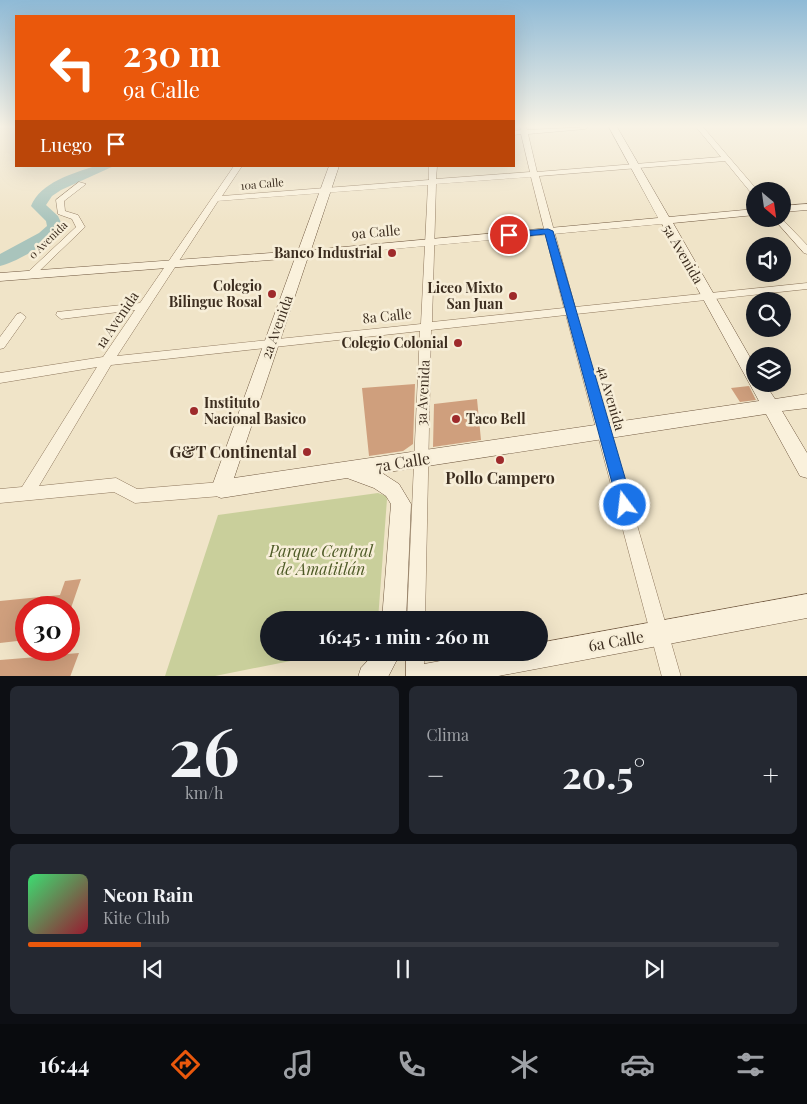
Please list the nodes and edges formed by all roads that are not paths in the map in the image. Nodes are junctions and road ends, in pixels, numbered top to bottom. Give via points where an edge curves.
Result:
1 (530, 159) edge
2 (631, 159) edge
3 (727, 159) joint
4 (237, 167) edge
5 (334, 167) edge
6 (433, 167) edge
7 (635, 167) junction
8 (535, 174) junction
9 (432, 182) junction
10 (747, 182) edge
11 (82, 184) dead end
12 (326, 190) junction
13 (217, 199) junction
14 (807, 207) edge
15 (791, 209) edge
16 (746, 213) edge
17 (664, 220) junction
18 (786, 228) edge
19 (548, 231) junction
20 (429, 242) junction
21 (807, 251) edge
22 (304, 254) junction
23 (171, 265) junction
24 (30, 275) junction
25 (0, 278) edge
26 (807, 286) edge
27 (708, 297) junction
28 (145, 306) junction
29 (571, 311) junction
30 (61, 315) dead end
31 (22, 317) dead end
32 (427, 327) junction
33 (271, 343) junction
34 (0, 345) edge
35 (107, 361) junction
36 (746, 364) edge
37 (0, 378) edge
38 (762, 392) edge
39 (807, 401) edge
40 (770, 406) junction
41 (605, 431) junction
42 (420, 459) junction
43 (346, 470) junction
44 (807, 470) edge
45 (221, 489) junction
46 (26, 494) junction
47 (0, 496) edge
48 (807, 606) edge
49 (395, 611) edge
50 (416, 611) edge
51 (661, 633) junction
52 (384, 661) edge
53 (415, 661) edge
54 (370, 676) edge
55 (415, 676) edge
56 (424, 676) edge
57 (672, 676) edge

1 - 8 street, 4a Avenida
2 - 7 main road, 5a Avenida
3 - 7 street, 10a Calle
3 - 10 street
4 - 13 street, 1a Avenida
5 - 12 main road, 2a Avenida
6 - 9 street, 3a Avenida
7 - 8 street, 10a Calle
7 - 17 main road, 5a Avenida
8 - 9 street, 10a Calle
8 - 19 street, 4a Avenida
9 - 12 street, 10a Calle
9 - 20 street, 3a Avenida
11 - 24 street, 0 Avenida via 60,200 61,212 75,217 81,227
12 - 13 street, 10a Calle
12 - 22 main road, 2a Avenida
13 - 23 street, 1a Avenida
14 - 15 main road
16 - 17 main road, 9a Calle
17 - 19 main road, 9a Calle
17 - 27 main road, 5a Avenida
18 - 21 street
19 - 20 main road, 9a Calle
19 - 29 street, 4a Avenida
20 - 22 main road, 9a Calle
20 - 32 street, 3a Avenida
22 - 23 main road, 9a Calle
22 - 33 main road, 2a Avenida
23 - 24 main road, 9a Calle
23 - 28 street, 1a Avenida
24 - 25 main road, 9a Calle
26 - 27 street, 8a Calle
27 - 29 street, 8a Calle
27 - 36 main road, 5a Avenida
28 - 30 street
28 - 35 street, 1a Avenida
29 - 32 street, 8a Calle
29 - 41 street, 4a Avenida
31 - 34 street
32 - 33 street, 8a Calle
32 - 42 street, 3a Avenida
33 - 35 street, 8a Calle
33 - 45 main road, 2a Avenida
35 - 37 street, 8a Calle
35 - 46 street, 1a Avenida
38 - 40 main road
39 - 40 main road, 7a Calle
40 - 41 main road, 7a Calle
40 - 44 main road
41 - 42 main road, 7a Calle
41 - 51 street, 4a Avenida
42 - 43 main road, 7a Calle
42 - 50 street, 3a Avenida
43 - 45 main road, 7a Calle
43 - 49 main road via 385,483 401,504
45 - 46 street, 7a Calle via 135,496 116,485
46 - 47 street, 7a Calle
48 - 51 main road, 6a Calle
51 - 56 main road, 6a Calle
51 - 57 street, 4a Avenida
52 - 54 main road
53 - 55 street

